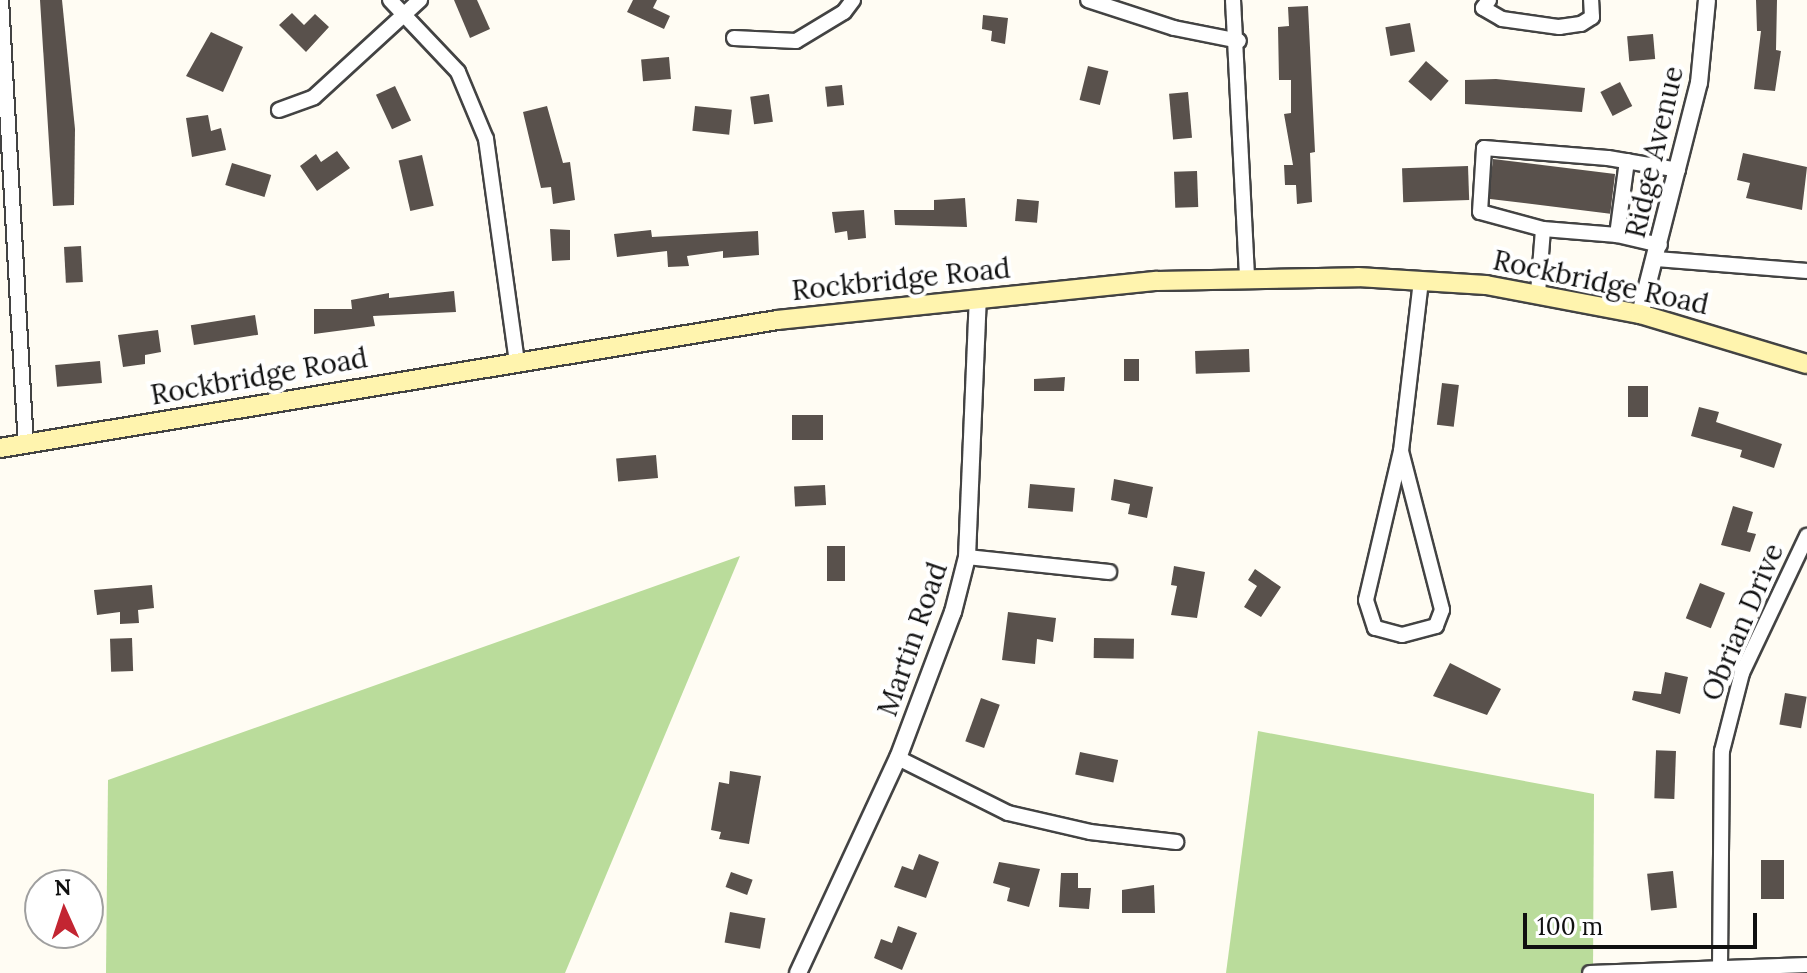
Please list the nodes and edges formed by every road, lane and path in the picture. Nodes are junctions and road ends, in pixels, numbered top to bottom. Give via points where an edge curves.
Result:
1 (1, 0) edge
2 (390, 0) edge
3 (420, 0) edge
4 (853, 0) edge
5 (1088, 0) edge
6 (1233, 0) edge
7 (1489, 0) edge
8 (1591, 0) edge
9 (1707, 0) edge
10 (407, 15) junction
11 (734, 38) dead end
12 (1239, 41) junction
13 (2, 84) edge
14 (279, 110) dead end
15 (1627, 161) junction
16 (1678, 170) junction
17 (1543, 229) junction
18 (1617, 235) junction
19 (1659, 252) junction
20 (1807, 271) edge
21 (1247, 278) junction
22 (1421, 280) junction
23 (1538, 293) junction
24 (978, 299) junction
25 (1640, 314) junction
26 (517, 361) junction
27 (1807, 364) edge
28 (26, 444) junction
29 (0, 448) edge
30 (1401, 451) junction
31 (1807, 536) edge
32 (967, 557) junction
33 (1109, 572) dead end
34 (898, 758) junction
35 (1176, 842) dead end
36 (1807, 965) edge
37 (1720, 968) junction
38 (798, 973) edge
39 (1590, 973) edge

1 - 13 street
2 - 10 street
3 - 10 street
4 - 11 street via 844,12 796,41
5 - 12 street via 1144,20
6 - 12 street
7 - 8 street via 1483,8 1502,19 1559,27 1592,17
9 - 16 street, Ridge Avenue via 1699,83
10 - 14 street via 314,97
10 - 26 street via 458,72 486,139
12 - 21 street
13 - 28 street
15 - 16 street
15 - 17 street via 1484,148 1480,212
15 - 18 street
16 - 19 street, Ridge Avenue
17 - 18 street
17 - 23 street
18 - 19 street
19 - 20 street
19 - 25 street, Ridge Avenue
21 - 22 main road, Rockbridge Road
21 - 24 main road, Rockbridge Road
22 - 23 main road, Rockbridge Road
22 - 30 street
23 - 25 main road, Rockbridge Road
24 - 26 main road, Rockbridge Road via 777,320
24 - 32 street, Martin Road
25 - 27 main road, Rockbridge Road
26 - 28 main road, Rockbridge Road
28 - 29 main road, Rockbridge Road
30 - 30 street via 1366,600 1375,628 1402,635 1436,626 1442,610
31 - 37 street, Obrian Drive via 1742,673 1722,751
32 - 33 street
32 - 34 street, Martin Road via 953,612
34 - 35 street via 1008,813 1090,832
34 - 38 street, Martin Road
36 - 37 street
37 - 39 street

